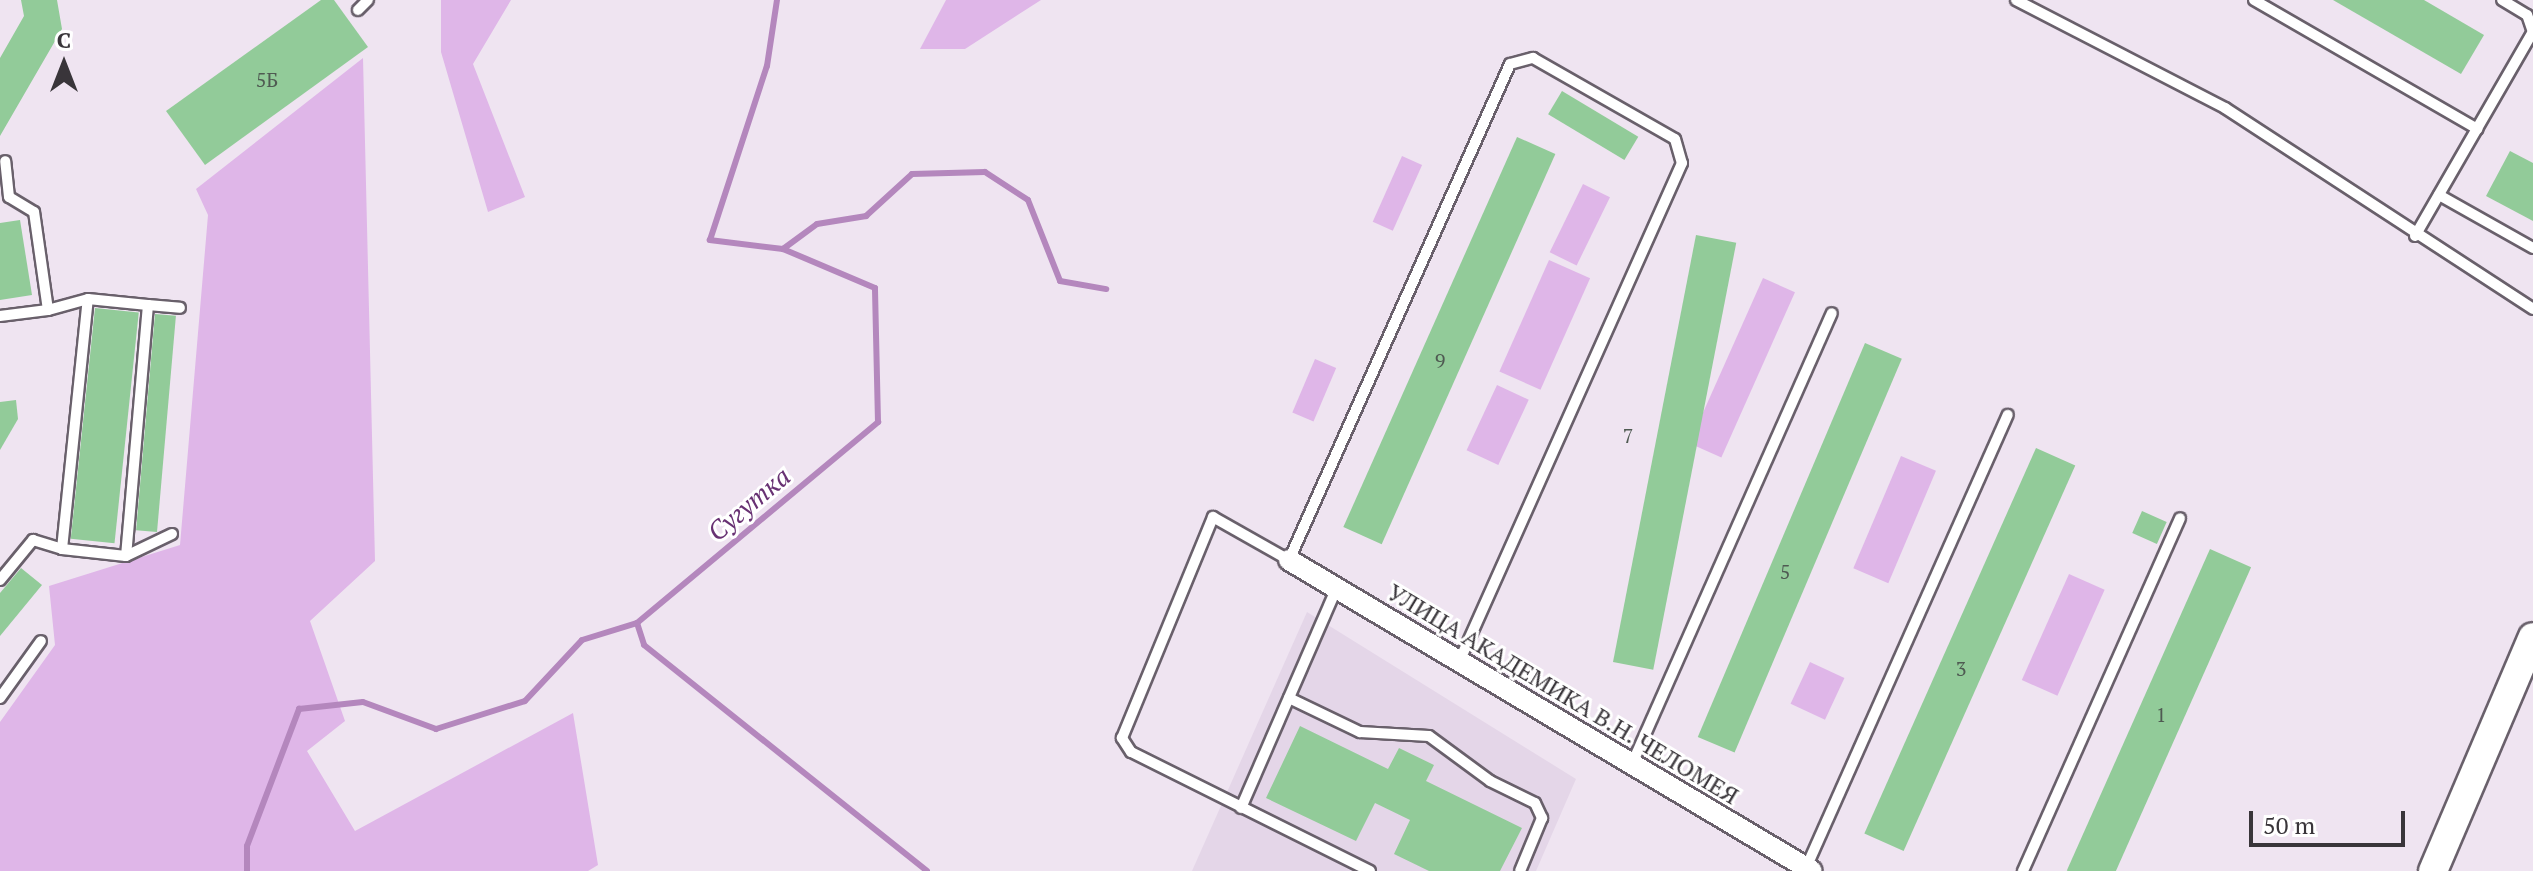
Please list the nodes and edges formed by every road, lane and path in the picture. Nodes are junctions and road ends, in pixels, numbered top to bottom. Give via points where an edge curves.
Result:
1 (368, 0) edge
2 (2016, 0) edge
3 (2044, 0) edge
4 (2254, 0) edge
5 (2502, 0) edge
6 (358, 10) dead end
7 (2037, 11) junction
8 (2528, 51) edge
9 (2477, 129) junction
10 (5, 161) dead end
11 (2439, 195) junction
12 (2415, 236) junction
13 (2533, 248) edge
14 (88, 299) junction
15 (148, 305) junction
16 (180, 308) dead end
17 (2533, 309) edge
18 (48, 310) junction
19 (1832, 313) dead end
20 (0, 316) edge
21 (2008, 415) dead end
22 (2180, 518) dead end
23 (172, 534) dead end
24 (62, 549) junction
25 (126, 556) junction
26 (1289, 560) junction
27 (0, 580) edge
28 (1336, 590) junction
29 (2533, 637) edge
30 (41, 641) dead end
31 (1459, 662) junction
32 (2533, 683) edge
33 (0, 698) edge
34 (1289, 698) junction
35 (1632, 764) junction
36 (1241, 808) junction
37 (1809, 869) edge
38 (1370, 871) edge
39 (1520, 871) edge
40 (2023, 871) edge
41 (2433, 871) edge
42 (2451, 871) edge

1 - 6 lane
2 - 7 lane
3 - 7 lane
4 - 9 lane
5 - 8 lane via 2531,20
7 - 12 lane via 2225,108
8 - 9 lane
9 - 11 lane
10 - 18 lane via 9,197 34,212
11 - 12 lane
11 - 13 lane
12 - 17 lane
14 - 15 lane
14 - 18 lane
14 - 24 lane
15 - 16 lane
15 - 25 lane
18 - 20 lane
19 - 35 lane
21 - 37 lane
22 - 40 lane
23 - 25 lane
24 - 25 lane
24 - 27 lane via 33,540
26 - 28 street, УЛИЦА АКАДЕМИКА В.Н. ЧЕЛОМЕЯ
26 - 31 lane via 1510,64 1541,60 1675,139 1682,163
26 - 36 lane via 1213,517 1122,738 1131,752
28 - 31 street, УЛИЦА АКАДЕМИКА В.Н. ЧЕЛОМЕЯ
28 - 34 lane
29 - 41 main road
30 - 33 lane
31 - 35 street, УЛИЦА АКАДЕМИКА В.Н. ЧЕЛОМЕЯ
32 - 42 main road
34 - 36 lane
34 - 39 lane via 1360,732 1429,736 1490,781 1535,803 1542,818
35 - 37 street, УЛИЦА АКАДЕМИКА В.Н. ЧЕЛОМЕЯ
36 - 38 lane

